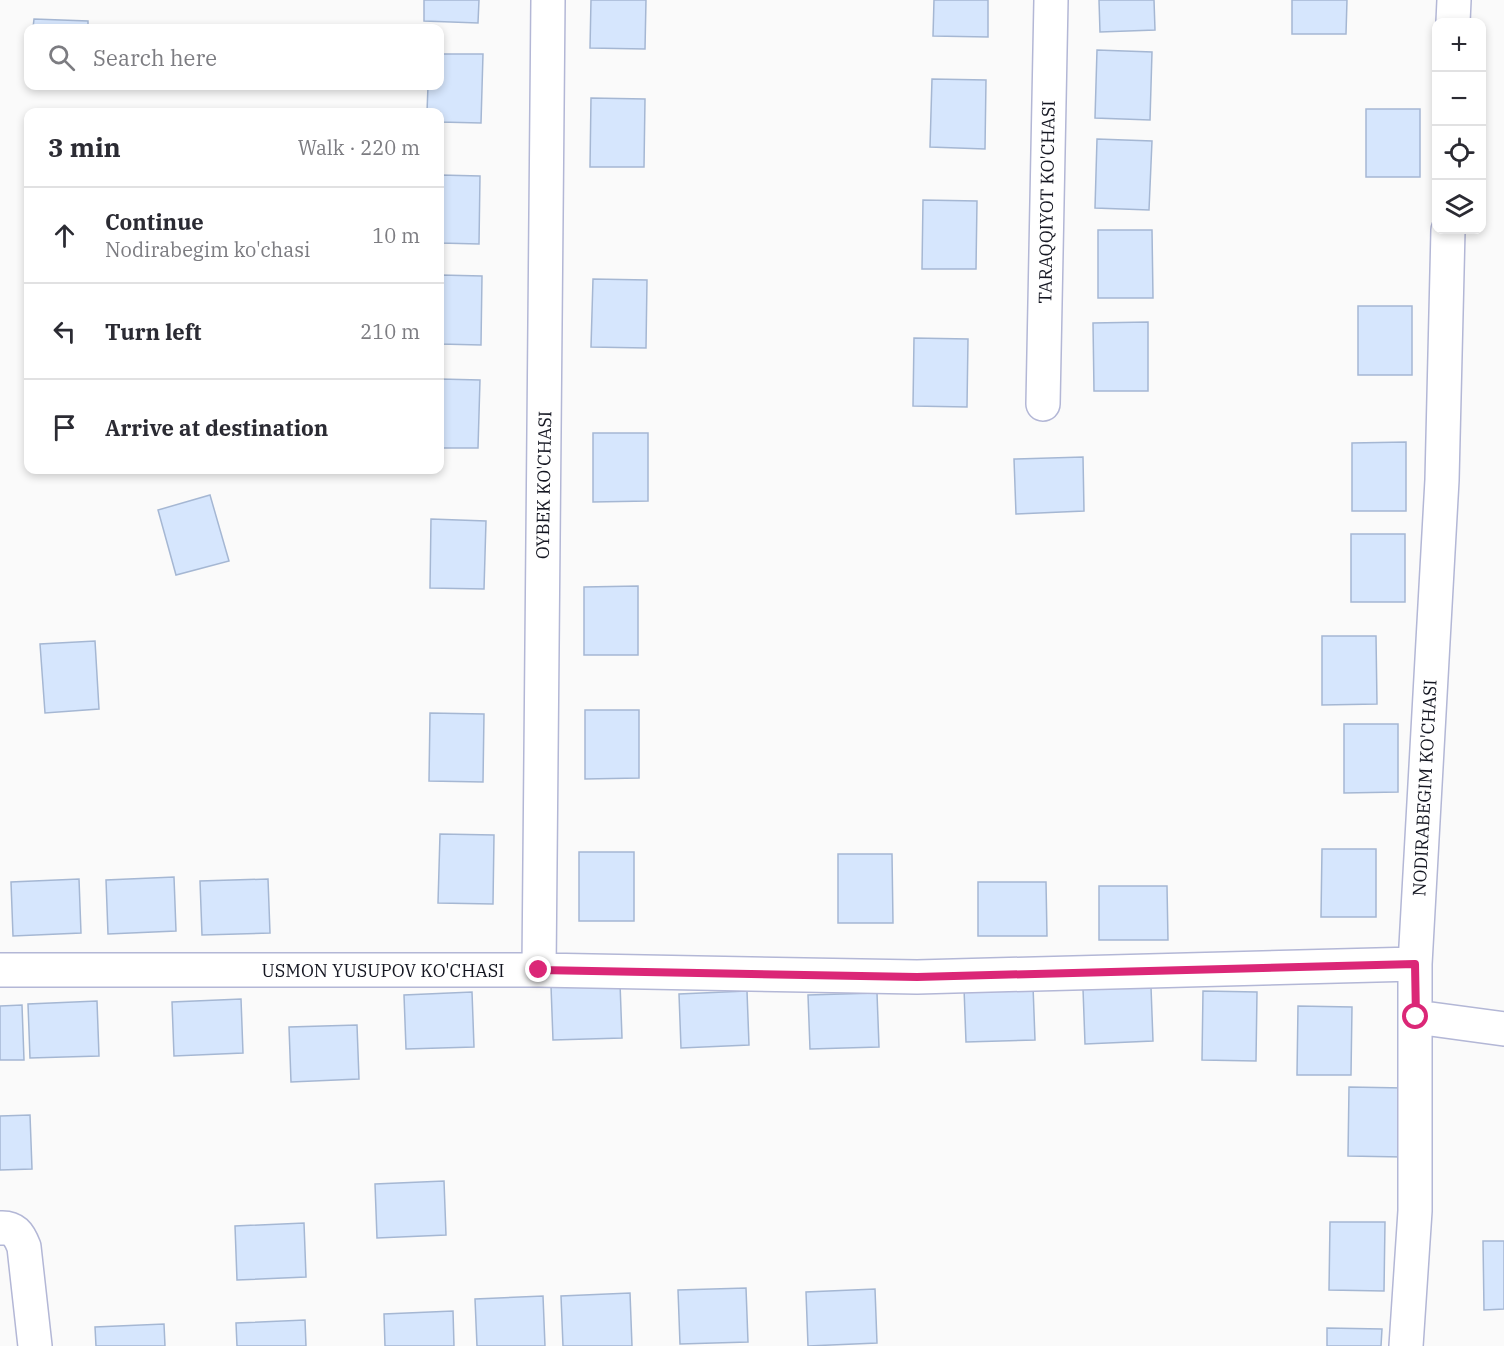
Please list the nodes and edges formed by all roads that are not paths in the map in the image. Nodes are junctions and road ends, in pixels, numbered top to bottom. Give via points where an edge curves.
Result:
1 (548, 0) edge
2 (1051, 0) edge
3 (1454, 0) edge
4 (1453, 18) edge
5 (1448, 234) edge
6 (1043, 404) dead end
7 (1415, 964) junction
8 (0, 970) edge
9 (539, 970) junction
10 (1416, 1017) junction
11 (1504, 1029) edge
12 (0, 1228) edge
13 (35, 1346) edge
14 (1406, 1346) edge

1 - 9 street, OYBEK KO'CHASI
2 - 6 street, TARAQQIYOT KO'CHASI
3 - 4 street
5 - 7 street, NODIRABEGIM KO'CHASI via 1442,480
7 - 9 street, USMON YUSUPOV KO'CHASI via 917,977
7 - 10 street, NODIRABEGIM KO'CHASI
8 - 9 street, USMON YUSUPOV KO'CHASI
10 - 11 street
10 - 14 street, NODIRABEGIM KO'CHASI via 1415,1211
12 - 13 street via 9,1227 19,1234 24,1247

